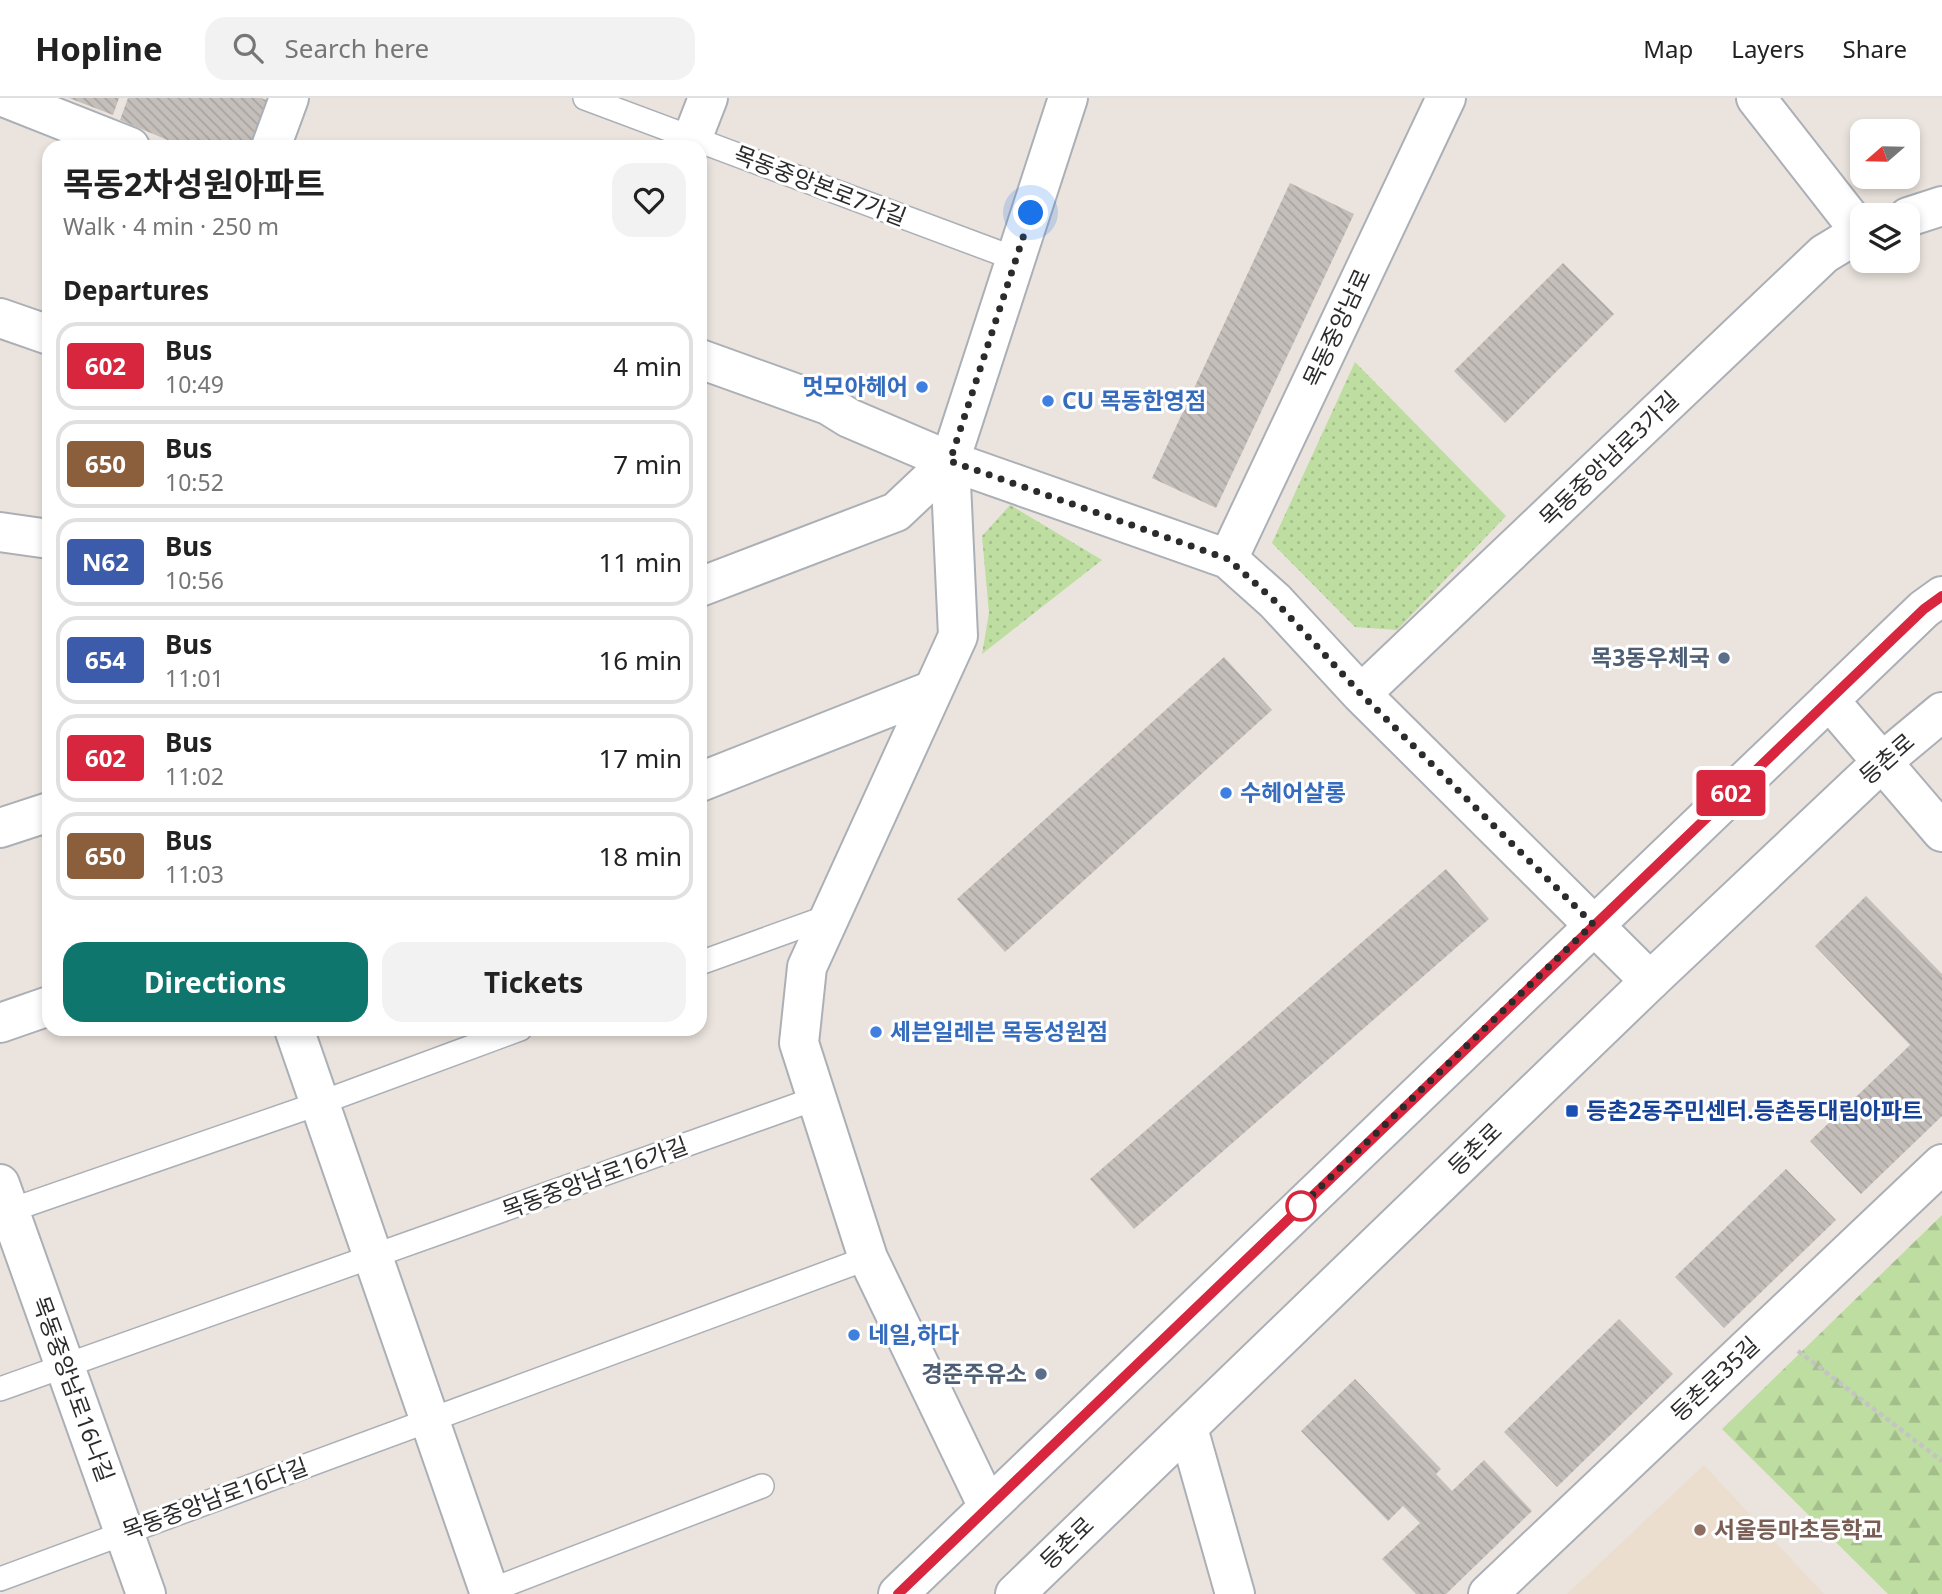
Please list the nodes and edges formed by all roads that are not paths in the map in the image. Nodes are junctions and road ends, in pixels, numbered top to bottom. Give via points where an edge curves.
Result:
1 (6, 98) edge
2 (289, 98) edge
3 (586, 98) edge
4 (708, 98) edge
5 (1068, 98) edge
6 (1446, 98) edge
7 (1756, 98) edge
8 (112, 140) edge
9 (274, 140) edge
10 (685, 140) edge
11 (691, 140) edge
12 (707, 148) edge
13 (1942, 206) edge
14 (1920, 213) edge
15 (1850, 218) edge
16 (1850, 238) edge
17 (1016, 259) junction
18 (0, 318) edge
19 (42, 333) edge
20 (707, 362) edge
21 (950, 461) junction
22 (0, 532) edge
23 (42, 538) edge
24 (1228, 559) junction
25 (707, 584) edge
26 (1942, 596) edge
27 (933, 691) junction
28 (1361, 694) junction
29 (1829, 700) junction
30 (1942, 712) edge
31 (1882, 762) junction
32 (707, 779) edge
33 (42, 814) edge
34 (0, 828) edge
35 (1942, 832) edge
36 (830, 916) junction
37 (1593, 924) junction
38 (707, 960) edge
39 (1650, 981) junction
40 (42, 1008) edge
41 (0, 1023) edge
42 (296, 1036) edge
43 (501, 1036) edge
44 (817, 1098) junction
45 (320, 1103) junction
46 (1942, 1164) edge
47 (3, 1203) edge
48 (373, 1257) junction
49 (868, 1258) junction
50 (65, 1366) junction
51 (0, 1389) edge
52 (429, 1419) junction
53 (1188, 1428) junction
54 (762, 1486) dead end
55 (988, 1507) junction
56 (124, 1533) junction
57 (0, 1579) edge
58 (487, 1593) edge
59 (146, 1594) edge
60 (898, 1594) edge
61 (1015, 1594) edge
62 (1235, 1594) edge
63 (1488, 1594) edge

1 - 8 street
2 - 9 street
3 - 10 lane, 목동중앙본로7가길
4 - 11 street
5 - 17 street
6 - 24 street, 목동중앙남로
7 - 15 street
12 - 17 lane, 목동중앙본로7가길
13 - 14 street
16 - 28 street, 목동중앙남로3가길 via 1824,254
17 - 21 street
18 - 19 street
20 - 21 street via 828,405
21 - 24 street
21 - 25 street via 896,512
21 - 27 street via 958,636
22 - 23 street
24 - 28 street via 1275,601
26 - 29 street
27 - 32 street
27 - 36 street
28 - 37 street
29 - 31 street
29 - 37 street
30 - 31 street, 등촌로
31 - 35 street
31 - 39 street, 등촌로
33 - 34 street
36 - 38 lane
36 - 44 street via 807,967 799,1043
37 - 39 street
37 - 55 street
39 - 53 street, 등촌로
40 - 41 street
42 - 45 street
43 - 45 lane
44 - 48 lane, 목동중앙남로16가길
44 - 49 street
45 - 47 lane
45 - 48 street
46 - 63 street, 등촌로35길
47 - 50 street, 목동중앙남로16나길
48 - 50 lane
48 - 52 street
49 - 52 lane
49 - 55 street
50 - 51 lane
50 - 56 street, 목동중앙남로16나길
52 - 56 lane, 목동중앙남로16다길
52 - 58 street
53 - 61 street, 등촌로
53 - 62 street
54 - 58 lane
55 - 60 street
56 - 57 lane, 목동중앙남로16다길
56 - 59 street, 목동중앙남로16나길

